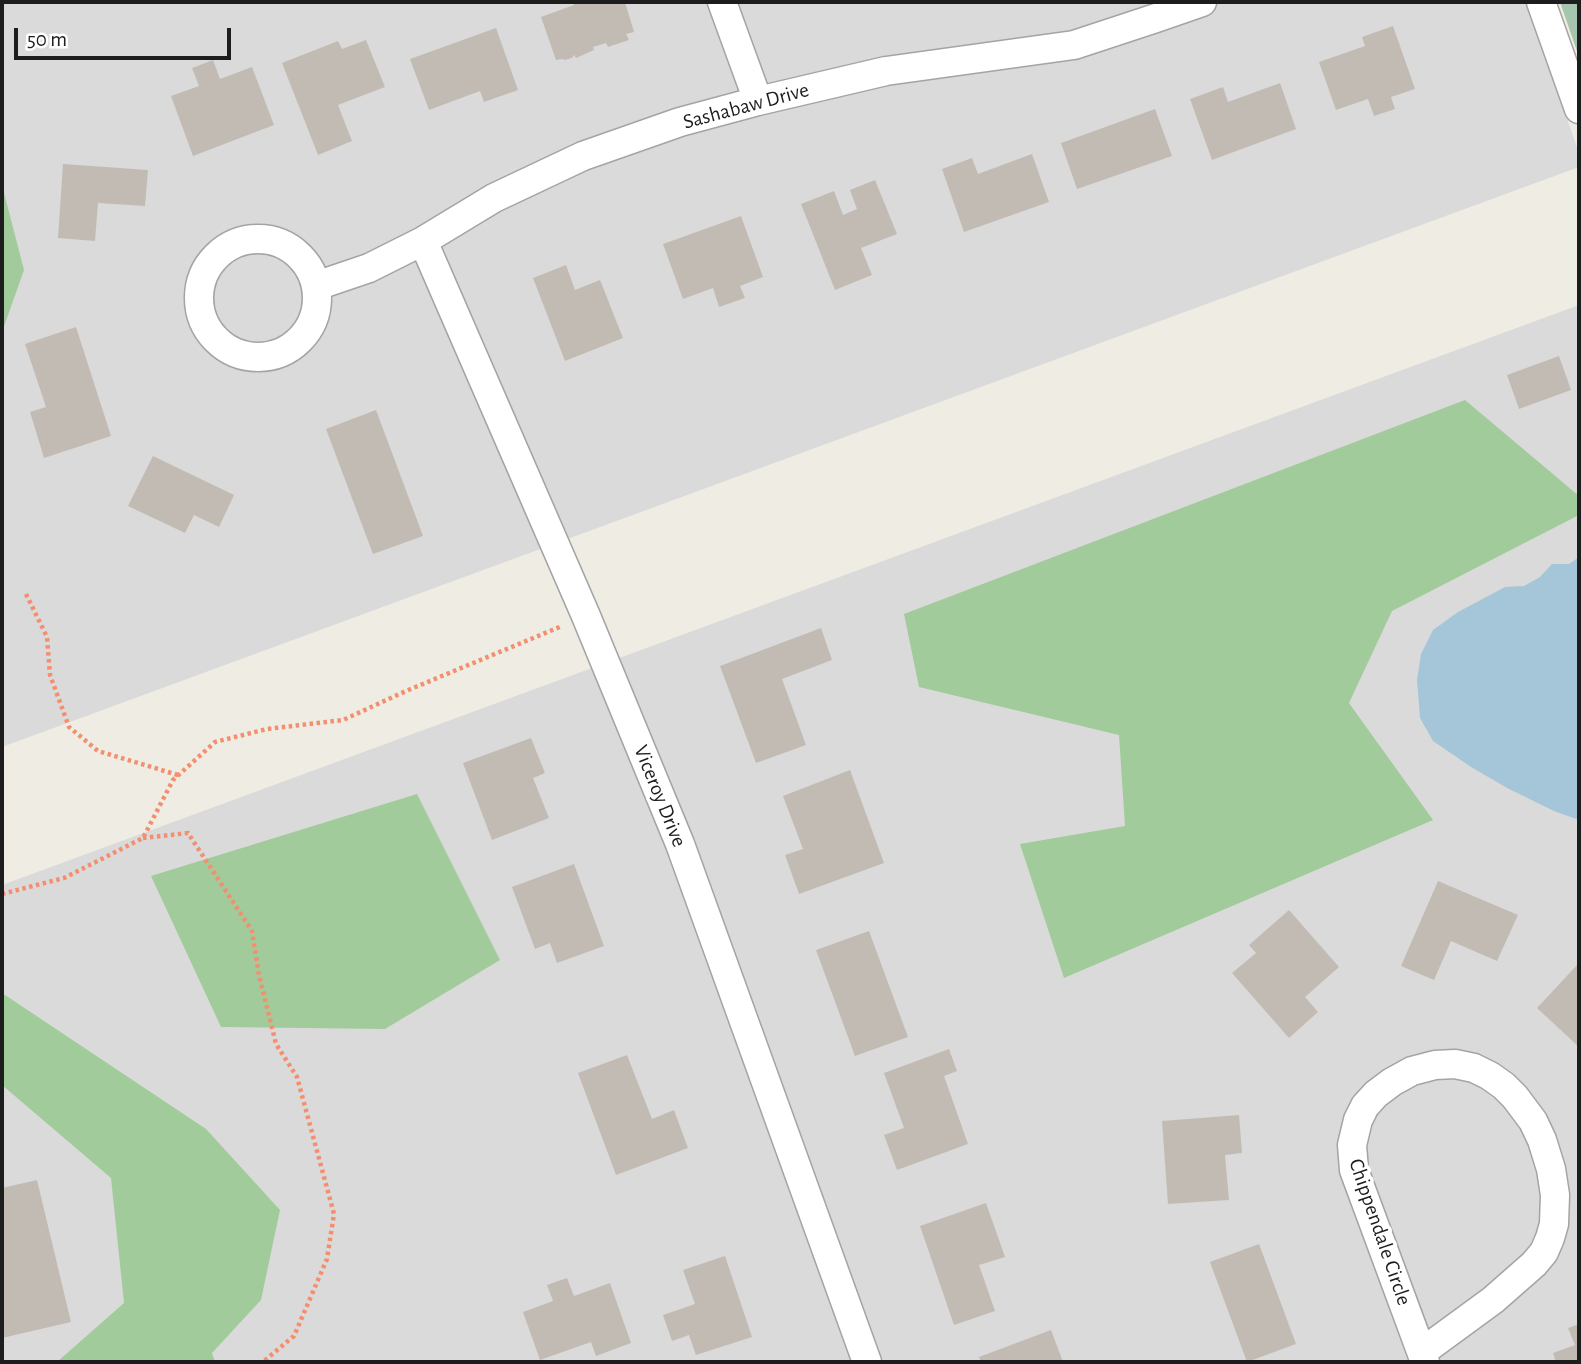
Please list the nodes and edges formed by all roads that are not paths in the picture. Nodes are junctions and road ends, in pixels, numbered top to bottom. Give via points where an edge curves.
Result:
1 (722, 2) edge
2 (1202, 2) edge
3 (1541, 2) edge
4 (758, 101) junction
5 (1579, 109) edge
6 (423, 241) junction
7 (316, 286) junction
8 (1423, 1357) edge
9 (867, 1362) edge

1 - 4 street
2 - 4 street, Sashabaw Drive via 1074,45 886,71
3 - 5 street
4 - 6 street, Sashabaw Drive via 583,156 494,198
6 - 7 street, Sashabaw Drive via 369,268
6 - 9 street, Viceroy Drive via 680,844
7 - 7 street via 304,261 282,243 244,240 227,247 203,276 201,314 224,346 242,355 262,357 281,352 310,326 317,306
8 - 8 street, Chippendale Circle via 1354,1170 1352,1144 1358,1120 1376,1094 1412,1071 1455,1065 1474,1069 1504,1086 1533,1121 1550,1169 1554,1224 1544,1252 1528,1270

